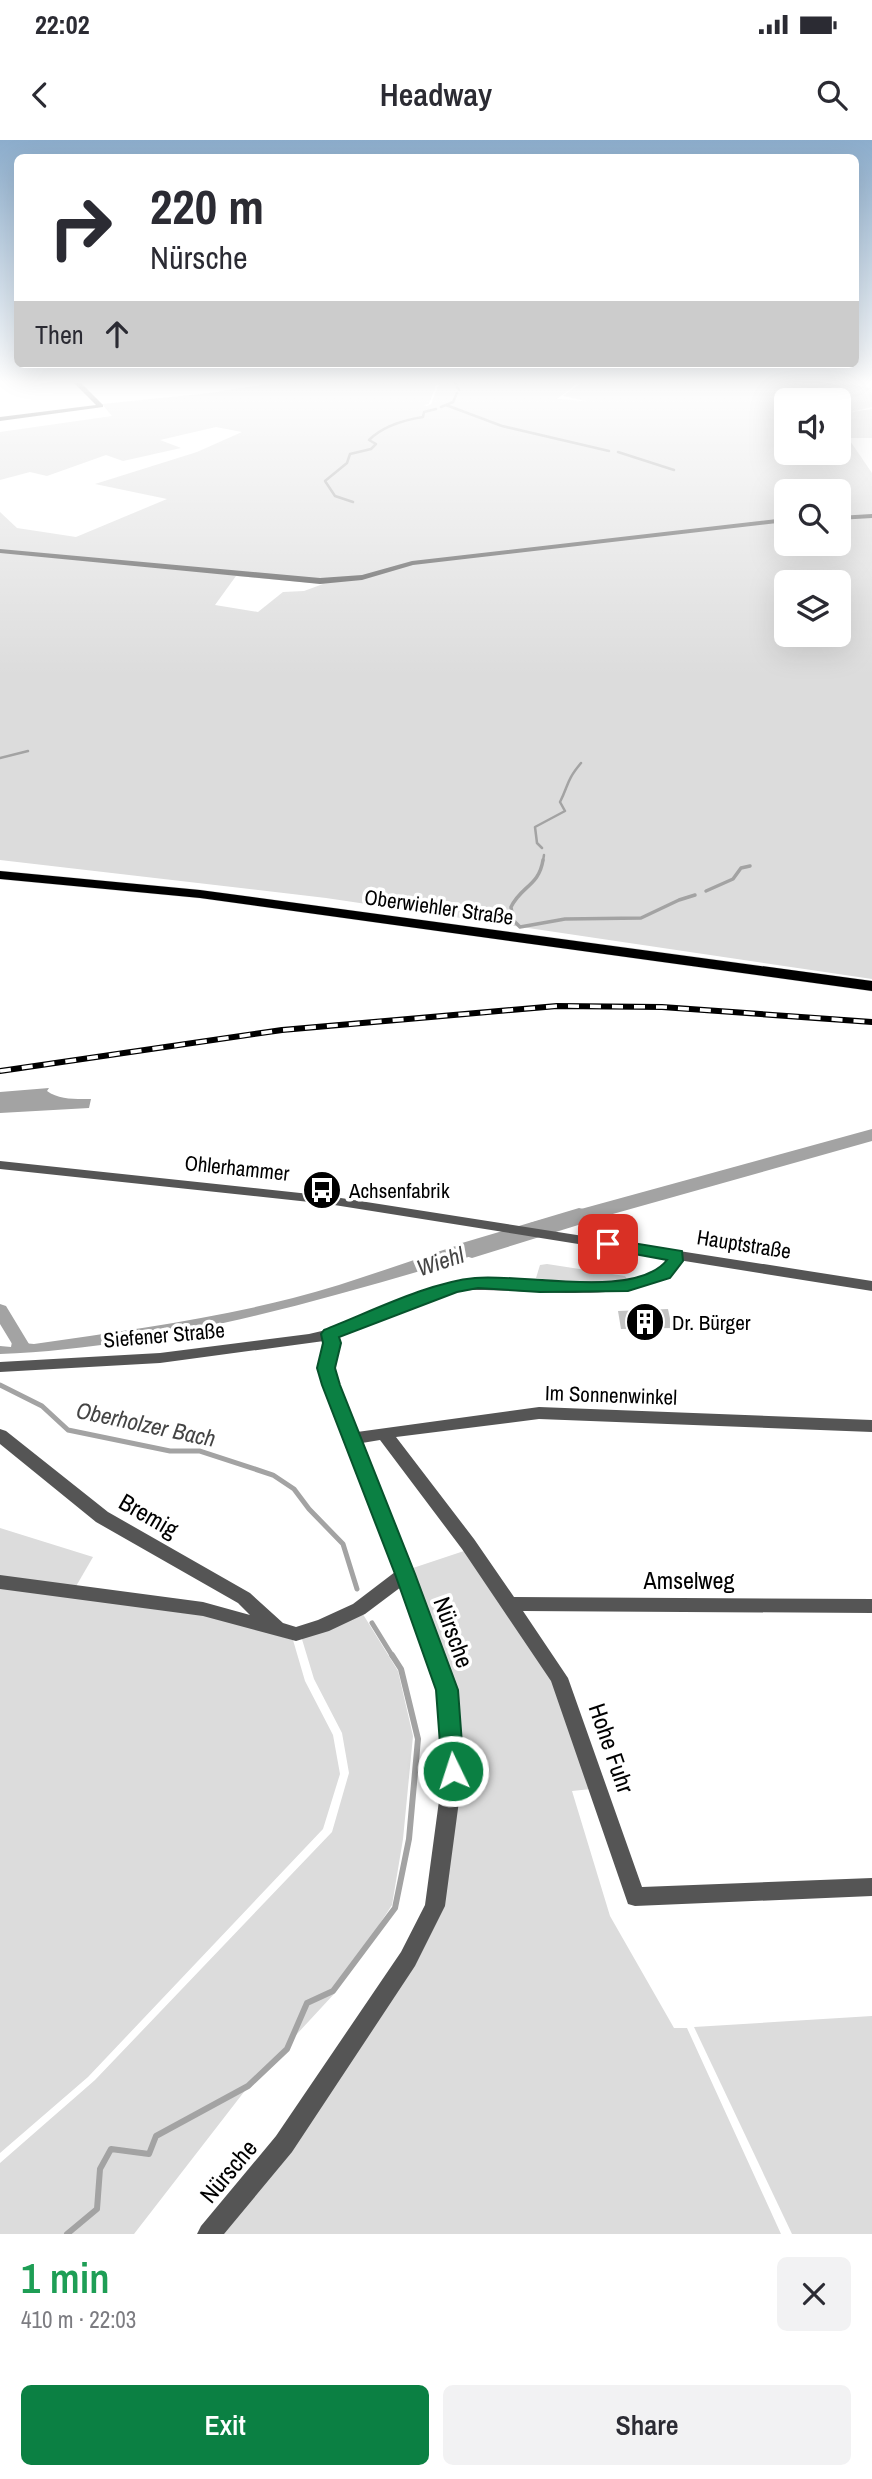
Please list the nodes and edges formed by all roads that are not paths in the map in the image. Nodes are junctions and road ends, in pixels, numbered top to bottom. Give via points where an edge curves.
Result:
1 (872, 516) edge
2 (851, 517) edge
3 (774, 521) edge
4 (0, 551) edge
5 (0, 876) edge
6 (872, 986) edge
7 (0, 1165) edge
8 (676, 1255) junction
9 (872, 1286) edge
10 (330, 1334) junction
11 (0, 1367) edge
12 (872, 1426) edge
13 (384, 1433) junction
14 (0, 1435) edge
15 (350, 1439) junction
16 (405, 1574) junction
17 (0, 1582) edge
18 (507, 1604) junction
19 (872, 1606) edge
20 (279, 1630) junction
21 (872, 1886) edge
22 (209, 2234) edge

1 - 2 street
3 - 4 street via 412,564 362,577 320,581
5 - 6 main road, Oberwiehler Straße via 200,894
7 - 8 street, Ohlerhammer via 303,1197
8 - 9 street, Hauptstraße
8 - 10 street, Hauptstraße via 664,1274 628,1286 454,1286
10 - 11 street, Siefener Straße via 226,1352
10 - 15 street, Nürsche via 326,1368
12 - 13 street, Im Sonnenwinkel via 539,1413
13 - 15 street, Im Sonnenwinkel
13 - 18 street, Hohe Fuhr
14 - 20 street, Bremig via 102,1517 244,1598
15 - 16 street, Nürsche
16 - 20 street via 359,1609 324,1626 296,1634
16 - 22 street, Nürsche via 447,1690 453,1771 435,1906 408,1959 284,2144
17 - 20 street via 203,1609
18 - 19 street, Amselweg
18 - 21 street, Hohe Fuhr via 559,1678 635,1897

